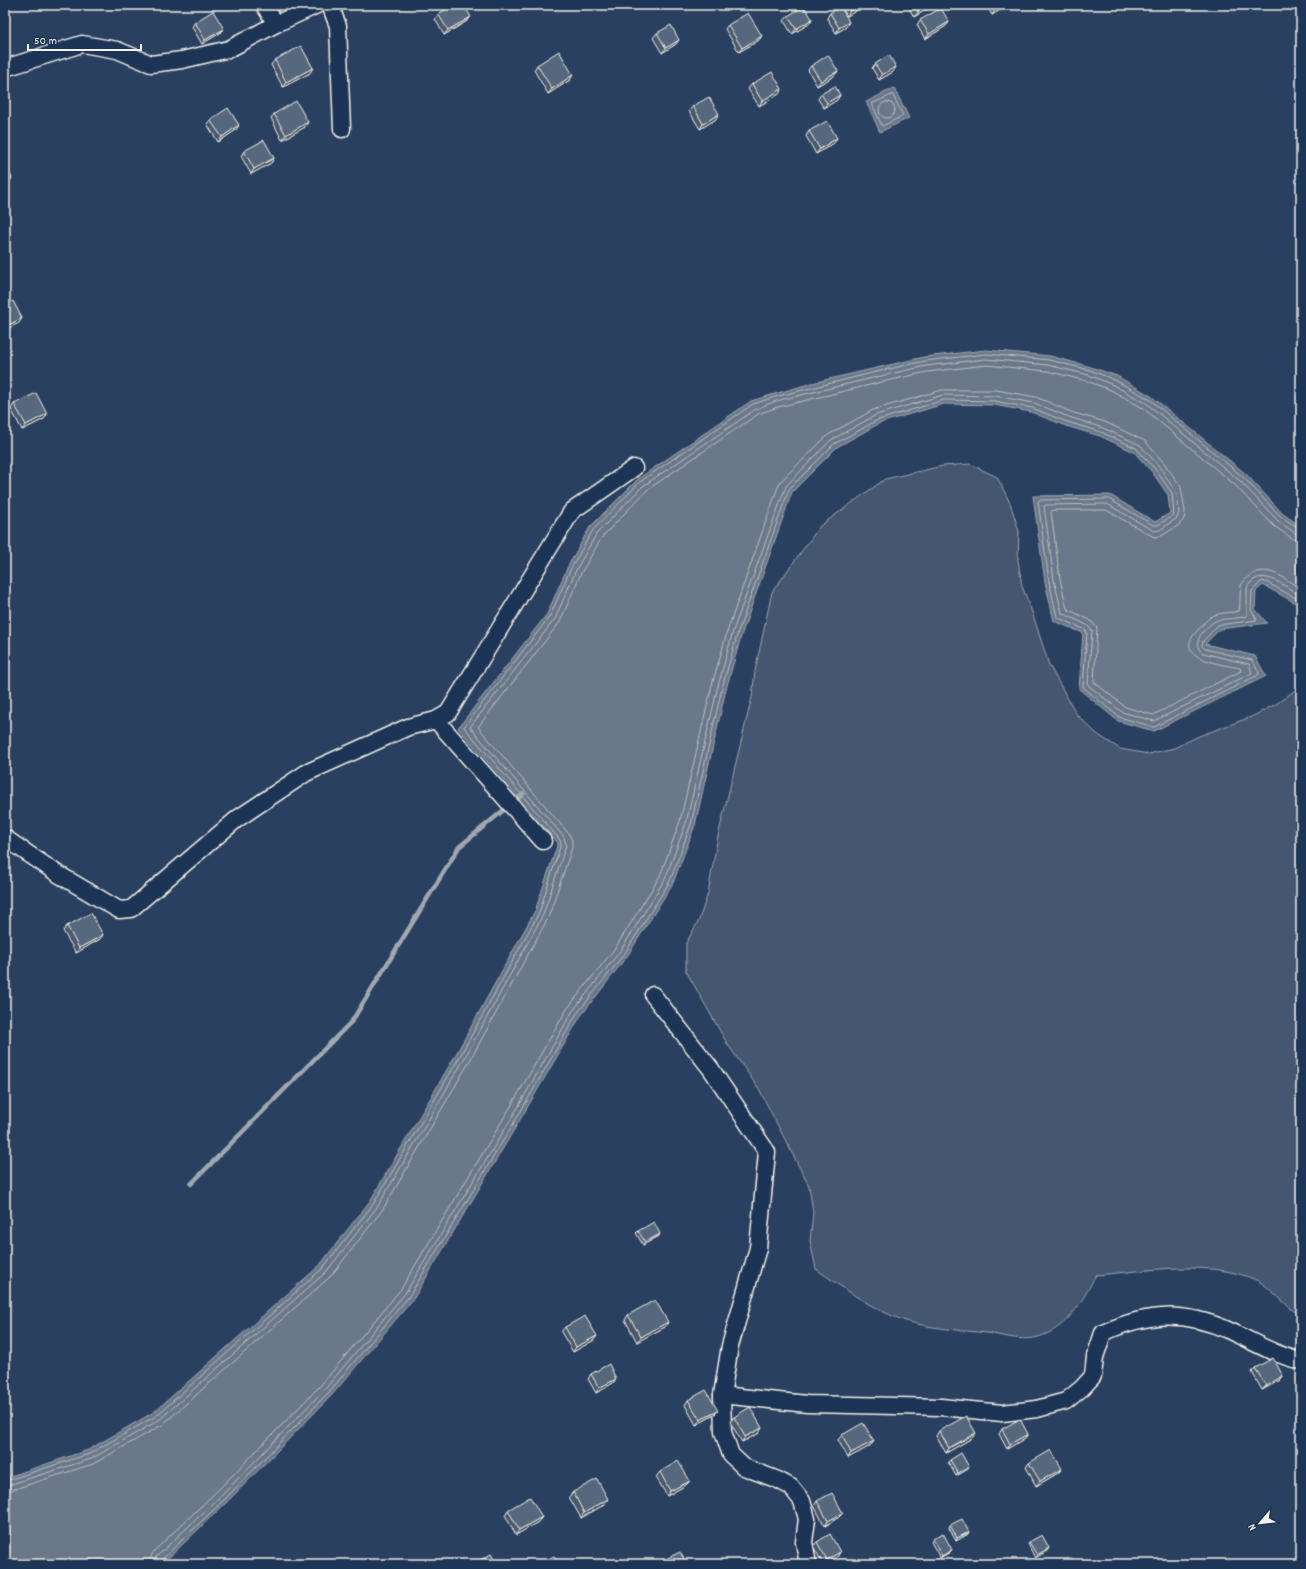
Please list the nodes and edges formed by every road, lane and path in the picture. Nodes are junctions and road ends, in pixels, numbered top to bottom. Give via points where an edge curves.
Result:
1 (264, 5) edge
2 (318, 5) edge
3 (330, 5) edge
4 (276, 24) junction
5 (5, 68) edge
6 (342, 129) dead end
7 (634, 468) dead end
8 (436, 720) junction
9 (5, 838) edge
10 (543, 841) dead end
11 (653, 995) dead end
12 (1301, 1361) edge
13 (722, 1395) junction
14 (808, 1564) edge

1 - 4 street
2 - 4 street
3 - 6 street via 338,26
4 - 5 street via 229,49 182,60 151,64 117,50 82,44
7 - 8 street via 572,511 448,713
8 - 9 street via 408,727 306,773 237,819 131,909 119,910 58,874
8 - 10 street
11 - 13 street via 711,1069 767,1152 758,1248 730,1346
12 - 13 street via 1280,1356 1199,1319 1158,1316 1103,1333 1095,1357 1093,1376 1066,1401 1037,1409 1002,1413 941,1407 807,1404
13 - 14 street via 723,1432 731,1455 744,1467 791,1487 802,1502 807,1519 804,1542

